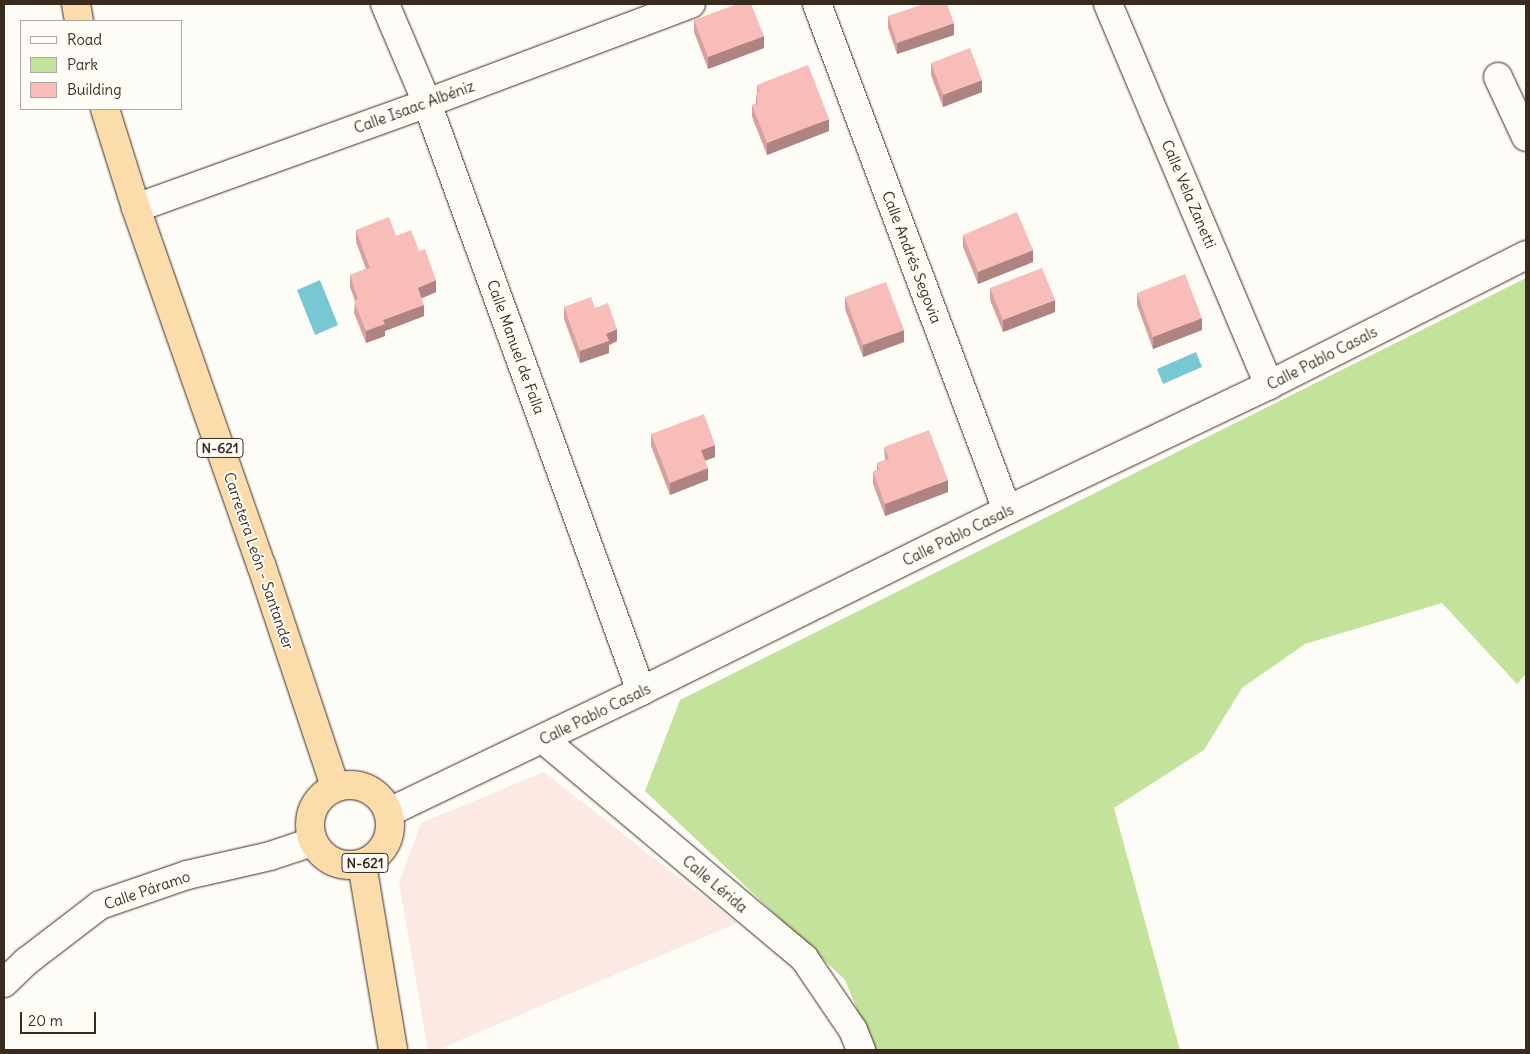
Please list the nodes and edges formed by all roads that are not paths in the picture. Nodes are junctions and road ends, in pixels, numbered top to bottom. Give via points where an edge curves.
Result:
1 (76, 4) edge
2 (385, 4) edge
3 (691, 4) edge
4 (817, 4) edge
5 (1108, 4) edge
6 (79, 20) edge
7 (1498, 77) dead end
8 (428, 103) junction
9 (105, 110) edge
10 (1526, 137) edge
11 (136, 208) junction
12 (1526, 254) edge
13 (1269, 385) junction
14 (1007, 510) junction
15 (641, 692) junction
16 (543, 740) junction
17 (335, 787) junction
18 (389, 812) junction
19 (312, 842) junction
20 (362, 864) junction
21 (4, 983) edge
22 (393, 1050) edge
23 (861, 1050) edge

1 - 6 highway
2 - 8 street, Calle Manuel de Falla
3 - 8 street, Calle Isaac Albéniz
4 - 14 street, Calle Andrés Segovia
5 - 13 street, Calle Vela Zanetti
7 - 10 street
8 - 11 street, Calle Isaac Albéniz
8 - 15 street, Calle Manuel de Falla
9 - 11 highway, Carretera León - Santander / N-621
11 - 17 highway, Carretera León - Santander / N-621
12 - 13 street, Calle Pablo Casals
13 - 14 street, Calle Pablo Casals
14 - 15 street, Calle Pablo Casals
15 - 16 street, Calle Pablo Casals
16 - 18 street, Calle Pablo Casals
16 - 23 street, Calle Lérida via 804,958 853,1030
17 - 18 highway via 355,785 374,792
17 - 19 highway via 318,800 312,810 309,828
18 - 20 highway, N-621 via 391,829 386,845 379,854
19 - 20 highway, N-621 via 324,856 342,866
19 - 21 street, Calle Páramo via 270,856 187,875 100,905 27,960
20 - 22 highway, N-621

